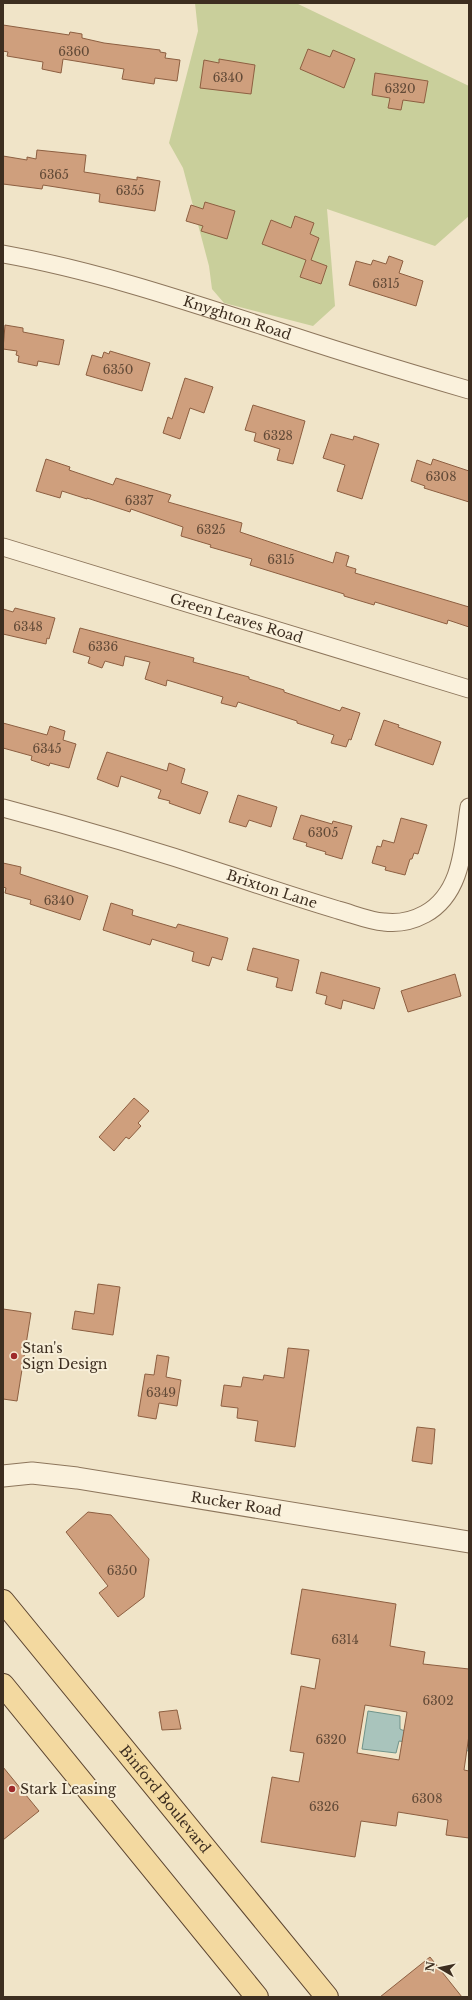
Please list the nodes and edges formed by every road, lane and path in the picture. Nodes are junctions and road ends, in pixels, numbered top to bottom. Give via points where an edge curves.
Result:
1 (3, 254) edge
2 (469, 390) edge
3 (3, 547) edge
4 (469, 689) edge
5 (469, 807) edge
6 (3, 808) edge
7 (3, 1476) edge
8 (469, 1542) edge
9 (3, 1601) edge
10 (3, 1685) edge
11 (257, 1997) edge
12 (327, 1997) edge

1 - 2 street, Knyghton Road via 139,286
3 - 4 street, Green Leaves Road
5 - 6 street, Brixton Lane via 458,873 449,893 426,914 413,920 394,923 376,921 150,849
7 - 8 street, Rucker Road via 32,1473 70,1477
9 - 12 main road, Binford Boulevard
10 - 11 main road

